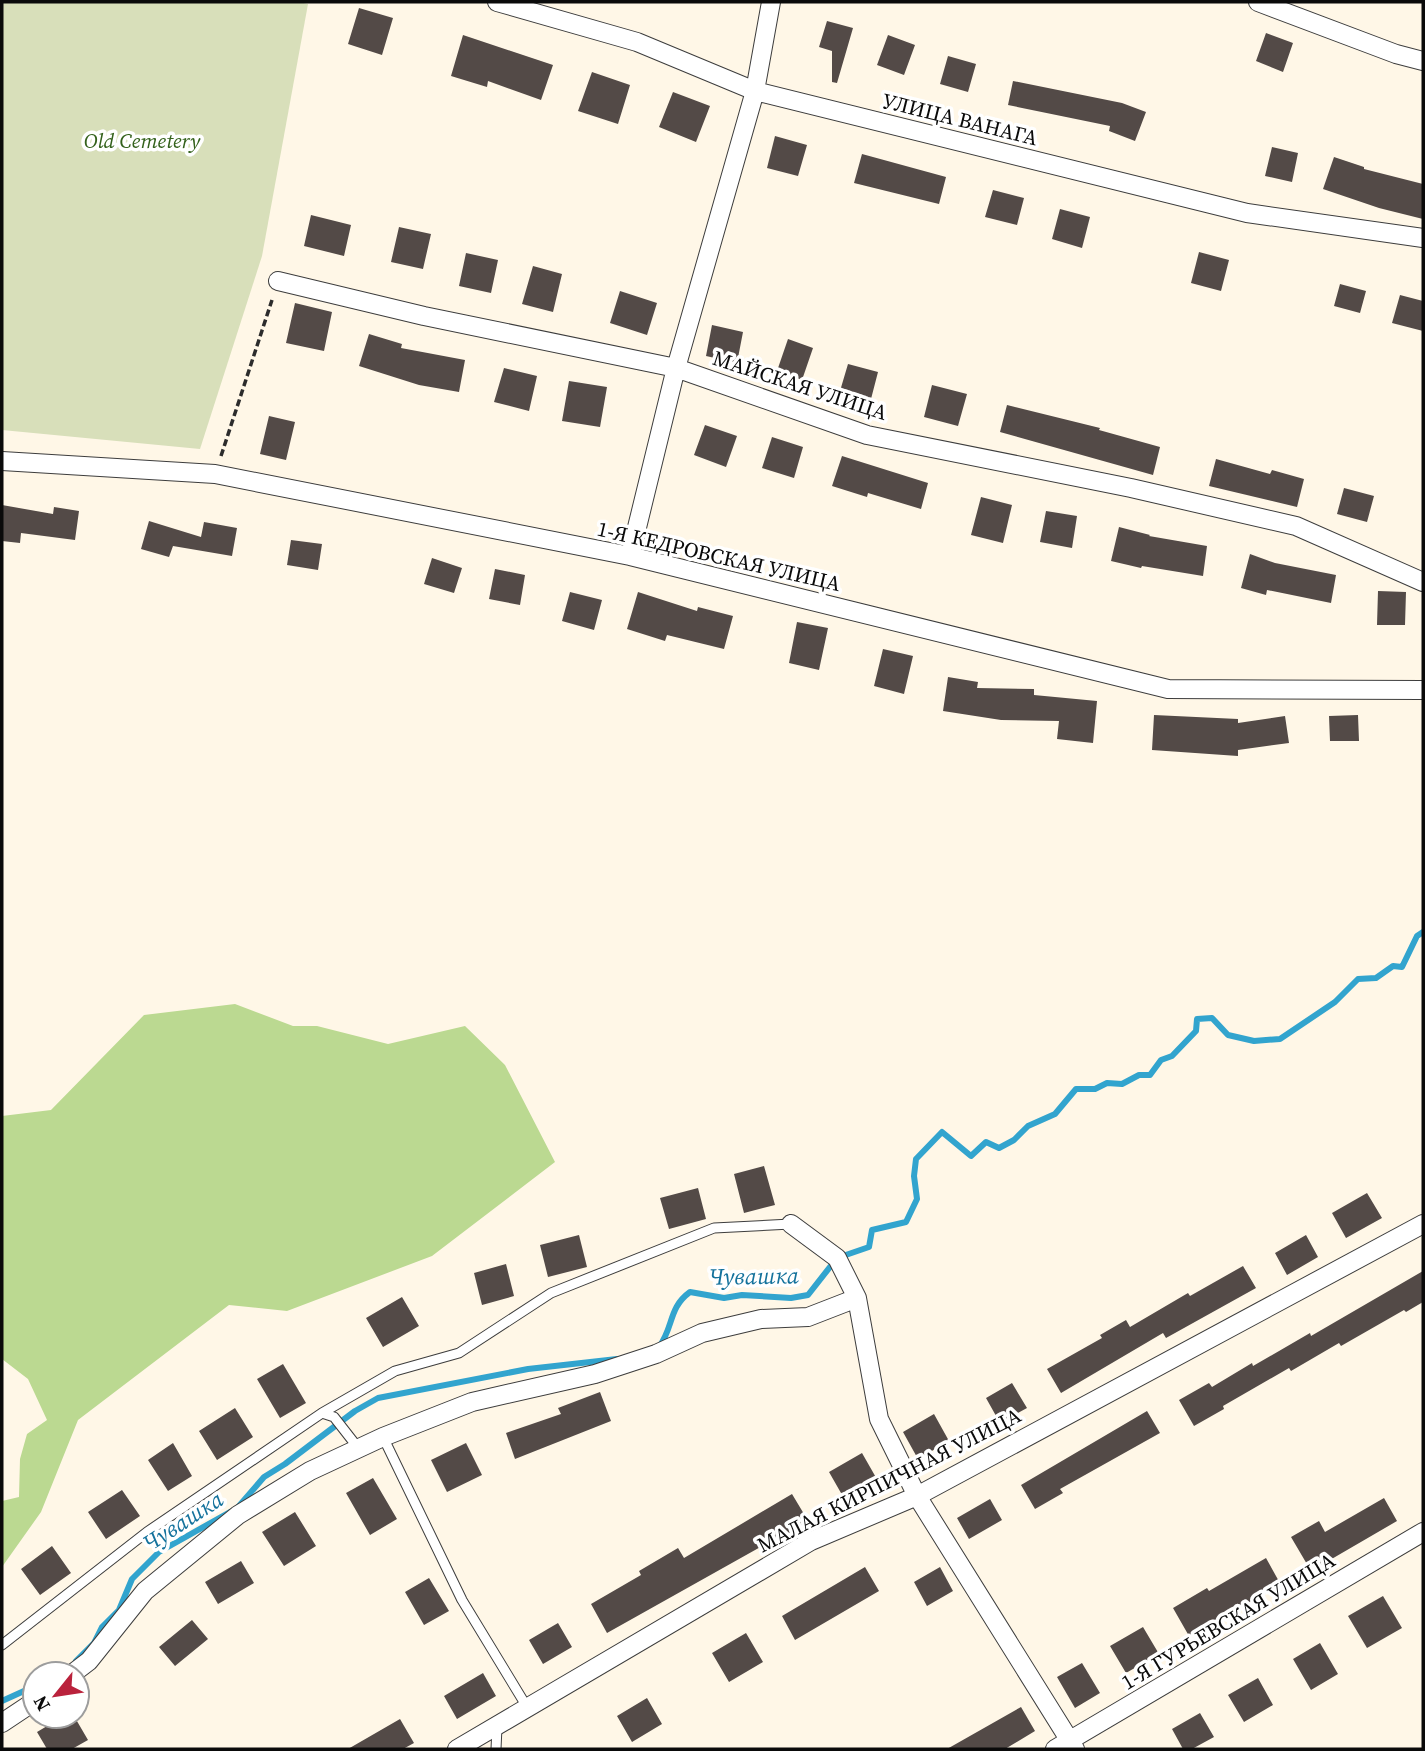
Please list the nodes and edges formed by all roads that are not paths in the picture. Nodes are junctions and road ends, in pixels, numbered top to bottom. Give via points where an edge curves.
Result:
1 (497, 2) edge
2 (771, 2) edge
3 (1258, 2) edge
4 (1423, 61) edge
5 (755, 91) junction
6 (1423, 238) edge
7 (278, 281) road end
8 (676, 368) junction
9 (2, 461) edge
10 (629, 556) junction
11 (1423, 582) edge
12 (1423, 690) edge
13 (791, 1224) joint
14 (1423, 1224) edge
15 (857, 1298) junction
16 (322, 1413) junction
17 (383, 1437) junction
18 (359, 1449) junction
19 (917, 1496) junction
20 (1423, 1532) edge
21 (2, 1645) edge
22 (90, 1660) edge
23 (527, 1707) junction
24 (21, 1710) edge
25 (2, 1723) edge
26 (497, 1725) junction
27 (1067, 1747) edge
28 (457, 1749) edge
29 (496, 1749) edge

1 - 5 street, УЛИЦА ВАНАГА via 637,42
2 - 5 street
3 - 4 street
5 - 6 street, УЛИЦА ВАНАГА via 1247,213
5 - 8 street
7 - 8 street, МАЙСКАЯ УЛИЦА
8 - 10 street
8 - 11 street, МАЙСКАЯ УЛИЦА via 867,435 1296,526
9 - 10 street, 1-Я КЕДРОВСКАЯ УЛИЦА via 215,474
10 - 12 street, 1-Я КЕДРОВСКАЯ УЛИЦА via 1168,689
13 - 15 street via 837,1258
13 - 16 lane via 714,1228 551,1293 459,1353 395,1371
14 - 19 street, МАЛАЯ КИРПИЧНАЯ УЛИЦА
15 - 17 street via 808,1317 761,1319 702,1333 595,1374 472,1402
15 - 19 street via 879,1419
16 - 18 lane via 334,1417
16 - 21 lane via 147,1532
17 - 18 street
17 - 23 lane via 462,1600
18 - 22 street via 310,1471 237,1515 145,1591
19 - 23 street, МАЛАЯ КИРПИЧНАЯ УЛИЦА via 811,1541
19 - 27 street
20 - 27 street, 1-Я ГУРЬЕВСКАЯ УЛИЦА
23 - 26 street, МАЛАЯ КИРПИЧНАЯ УЛИЦА
24 - 25 street
26 - 28 street, МАЛАЯ КИРПИЧНАЯ УЛИЦА
26 - 29 lane

